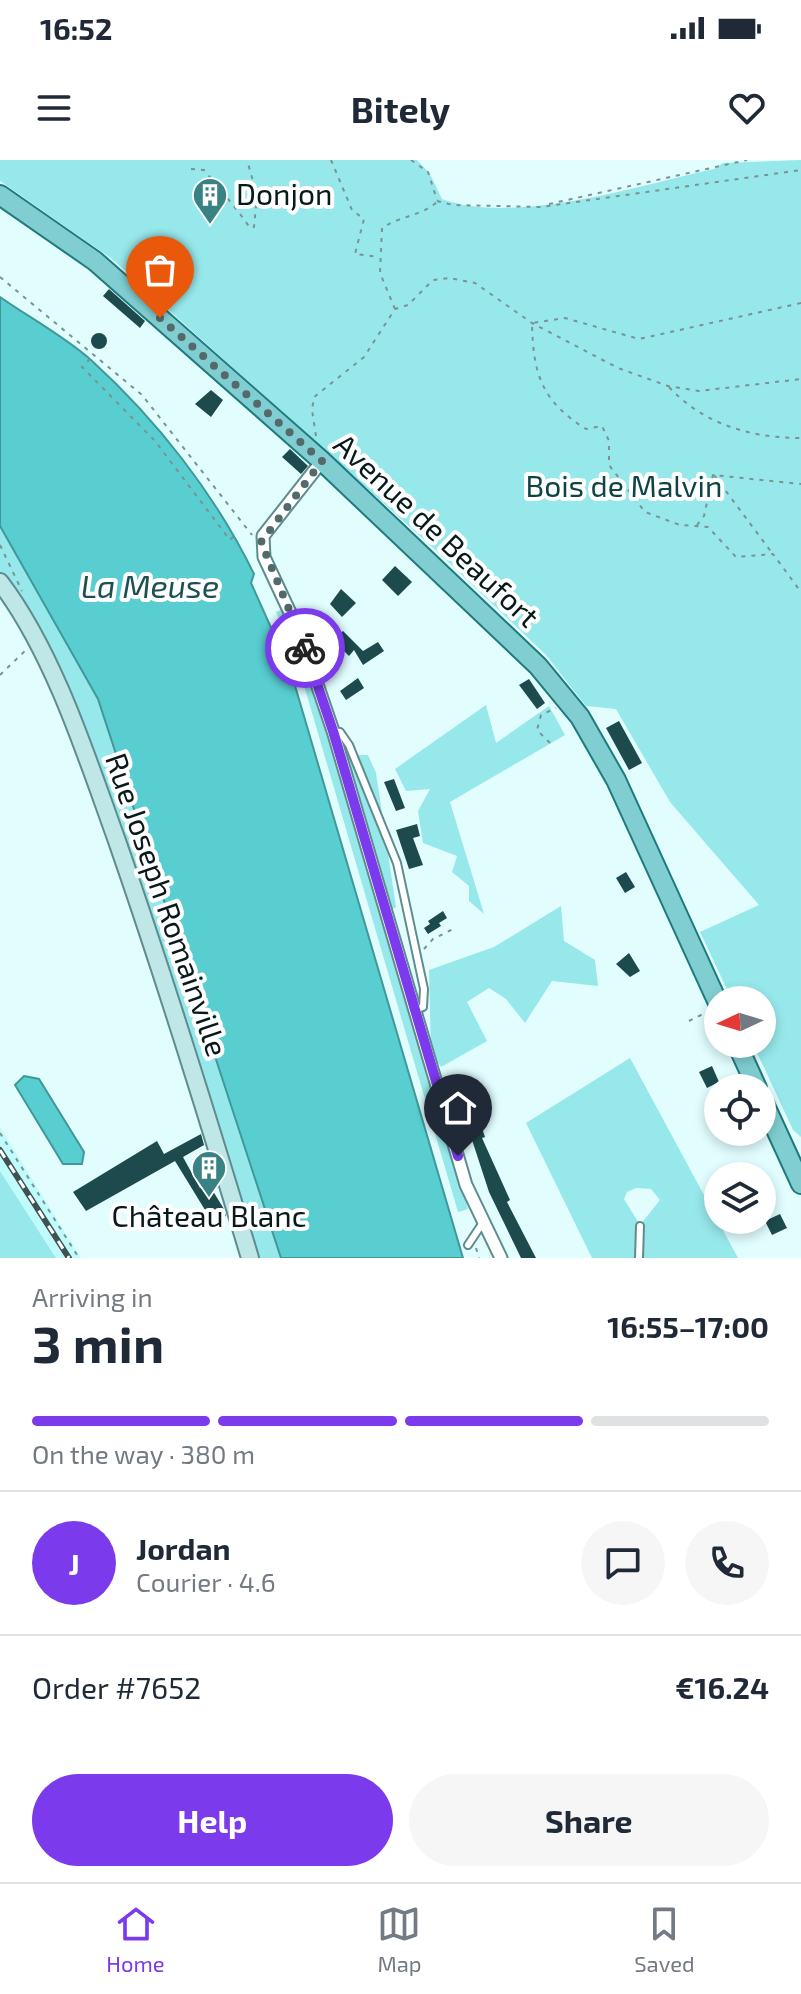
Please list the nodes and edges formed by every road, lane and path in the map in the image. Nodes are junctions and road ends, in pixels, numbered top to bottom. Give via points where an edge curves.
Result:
1 (247, 160) edge
2 (331, 160) edge
3 (411, 160) edge
4 (747, 160) edge
5 (191, 169) dead end
6 (801, 170) edge
7 (0, 195) edge
8 (437, 201) junction
9 (554, 204) junction
10 (379, 257) junction
11 (0, 277) edge
12 (801, 303) edge
13 (395, 309) junction
14 (532, 323) junction
15 (90, 359) dead end
16 (801, 379) edge
17 (668, 386) junction
18 (801, 438) edge
19 (316, 457) junction
20 (713, 475) junction
21 (801, 484) edge
22 (696, 526) junction
23 (235, 535) dead end
24 (261, 542) junction
25 (773, 554) junction
26 (0, 582) edge
27 (801, 592) edge
28 (35, 641) junction
29 (0, 675) edge
30 (568, 702) junction
31 (333, 731) junction
32 (550, 743) dead end
33 (455, 928) dead end
34 (424, 959) dead end
35 (710, 986) edge
36 (415, 1010) junction
37 (704, 1012) edge
38 (689, 1021) dead end
39 (776, 1130) edge
40 (0, 1133) edge
41 (801, 1184) edge
42 (482, 1224) junction
43 (640, 1226) dead end
44 (468, 1245) dead end
45 (79, 1258) edge
46 (250, 1258) edge
47 (501, 1258) edge
48 (639, 1258) edge

1 - 5 path via 257,195 250,228 204,170
2 - 10 path via 352,210 364,219 355,254
3 - 8 path via 428,172
4 - 9 path
6 - 9 path
7 - 19 main road, Avenue de Beaufort via 95,261
8 - 9 path
8 - 10 path via 427,211 382,228
10 - 13 path
11 - 24 path via 142,395
12 - 14 path via 639,339 565,318
13 - 14 path via 408,305 433,280 449,278 475,283
13 - 19 path via 364,357 314,397
14 - 17 path via 618,368
14 - 22 path via 539,381 563,415 586,429 602,426 609,441 609,465 645,512
15 - 23 path via 82,367 155,441 230,540
16 - 17 path via 699,391
17 - 18 path via 689,409 731,428
19 - 24 street
19 - 30 main road, Avenue de Beaufort via 538,666
20 - 21 path
20 - 22 path via 704,516
20 - 25 path
22 - 25 path via 708,527 736,557
24 - 31 street
25 - 27 path
26 - 28 street, Rue Joseph Romainville
28 - 29 path
28 - 46 street, Rue Joseph Romainville via 78,732 136,896
30 - 32 path via 541,715 537,730
30 - 35 main road, Avenue de Beaufort via 616,780
31 - 36 street
31 - 36 lane via 349,745 397,863 424,989 423,1007
33 - 34 path via 433,939 424,949
36 - 42 street
37 - 38 path
39 - 41 main road
40 - 45 path
42 - 44 lane
42 - 47 street
43 - 48 lane

